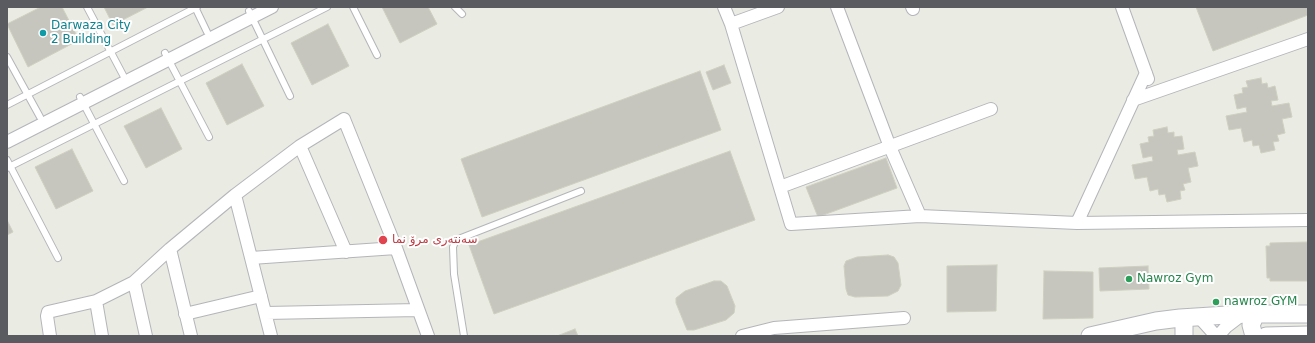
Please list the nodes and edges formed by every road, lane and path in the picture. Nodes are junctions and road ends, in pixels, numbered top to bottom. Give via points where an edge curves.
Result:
1 (87, 7) edge
2 (196, 7) edge
3 (272, 7) edge
4 (327, 7) edge
5 (353, 7) edge
6 (455, 7) edge
7 (724, 7) edge
8 (778, 7) edge
9 (836, 7) edge
10 (1122, 7) edge
11 (252, 12) edge
12 (462, 14) dead end
13 (731, 24) junction
14 (207, 32) junction
15 (263, 39) junction
16 (1308, 39) edge
17 (111, 52) junction
18 (377, 55) dead end
19 (166, 56) junction
20 (7, 58) edge
21 (1146, 73) junction
22 (123, 75) junction
23 (179, 80) junction
24 (1154, 93) junction
25 (27, 95) junction
26 (290, 96) dead end
27 (82, 100) junction
28 (1133, 100) junction
29 (7, 105) edge
30 (991, 109) dead end
31 (40, 118) junction
32 (94, 123) junction
33 (7, 133) edge
34 (209, 137) dead end
35 (7, 142) edge
36 (300, 146) junction
37 (890, 147) junction
38 (8, 165) edge
39 (124, 181) dead end
40 (780, 187) junction
41 (581, 191) dead end
42 (235, 195) junction
43 (920, 216) junction
44 (1308, 220) edge
45 (1077, 223) junction
46 (396, 248) junction
47 (170, 249) junction
48 (346, 252) junction
49 (58, 258) dead end
50 (251, 258) junction
51 (134, 282) junction
52 (261, 296) junction
53 (96, 301) junction
54 (418, 310) junction
55 (266, 313) junction
56 (185, 314) junction
57 (1249, 314) junction
58 (1308, 314) edge
59 (1198, 316) junction
60 (904, 318) dead end
61 (1180, 318) junction
62 (1308, 335) edge
63 (50, 336) edge
64 (102, 336) edge
65 (146, 336) edge
66 (190, 336) edge
67 (272, 336) edge
68 (428, 336) edge
69 (464, 336) edge
70 (742, 336) edge
71 (1090, 336) edge
72 (1184, 336) edge
73 (1217, 336) edge
74 (1254, 336) edge
75 (1266, 336) edge

1 - 17 lane
2 - 14 lane
2 - 17 lane
3 - 11 street
4 - 15 lane
5 - 18 lane
6 - 12 lane
7 - 13 street
8 - 13 street
9 - 37 street
10 - 21 street
11 - 14 street
11 - 15 lane
11 - 19 street
13 - 40 street
14 - 19 street
15 - 23 lane
15 - 26 lane
16 - 24 street
17 - 22 lane
17 - 25 lane
19 - 22 street
19 - 23 lane
19 - 27 street
20 - 25 lane
21 - 24 street
21 - 28 street
22 - 27 street
23 - 32 lane
23 - 34 lane
24 - 28 street
25 - 29 lane
25 - 31 lane
27 - 31 street
27 - 32 lane
27 - 35 street
28 - 45 street
30 - 37 street
31 - 33 street
32 - 38 lane
32 - 39 lane
36 - 42 street
36 - 46 street via 344,119
36 - 48 street
37 - 40 street
37 - 43 street
38 - 49 lane
40 - 43 street via 791,224
41 - 69 lane via 455,242 454,274
42 - 47 street
42 - 50 street
43 - 45 street
44 - 45 street
46 - 48 street
46 - 54 street
47 - 51 street
47 - 56 street
48 - 50 street
50 - 52 street
51 - 53 street
51 - 65 street
52 - 55 street
52 - 56 street
53 - 63 street via 48,312
53 - 64 street
54 - 55 street
54 - 68 street
55 - 67 street
56 - 66 street
57 - 58 main road
57 - 59 main road
57 - 73 street via 1231,322
57 - 74 main road
59 - 61 main road
59 - 73 street
60 - 70 street via 774,328
61 - 71 main road
61 - 72 main road via 1184,324
62 - 75 main road

